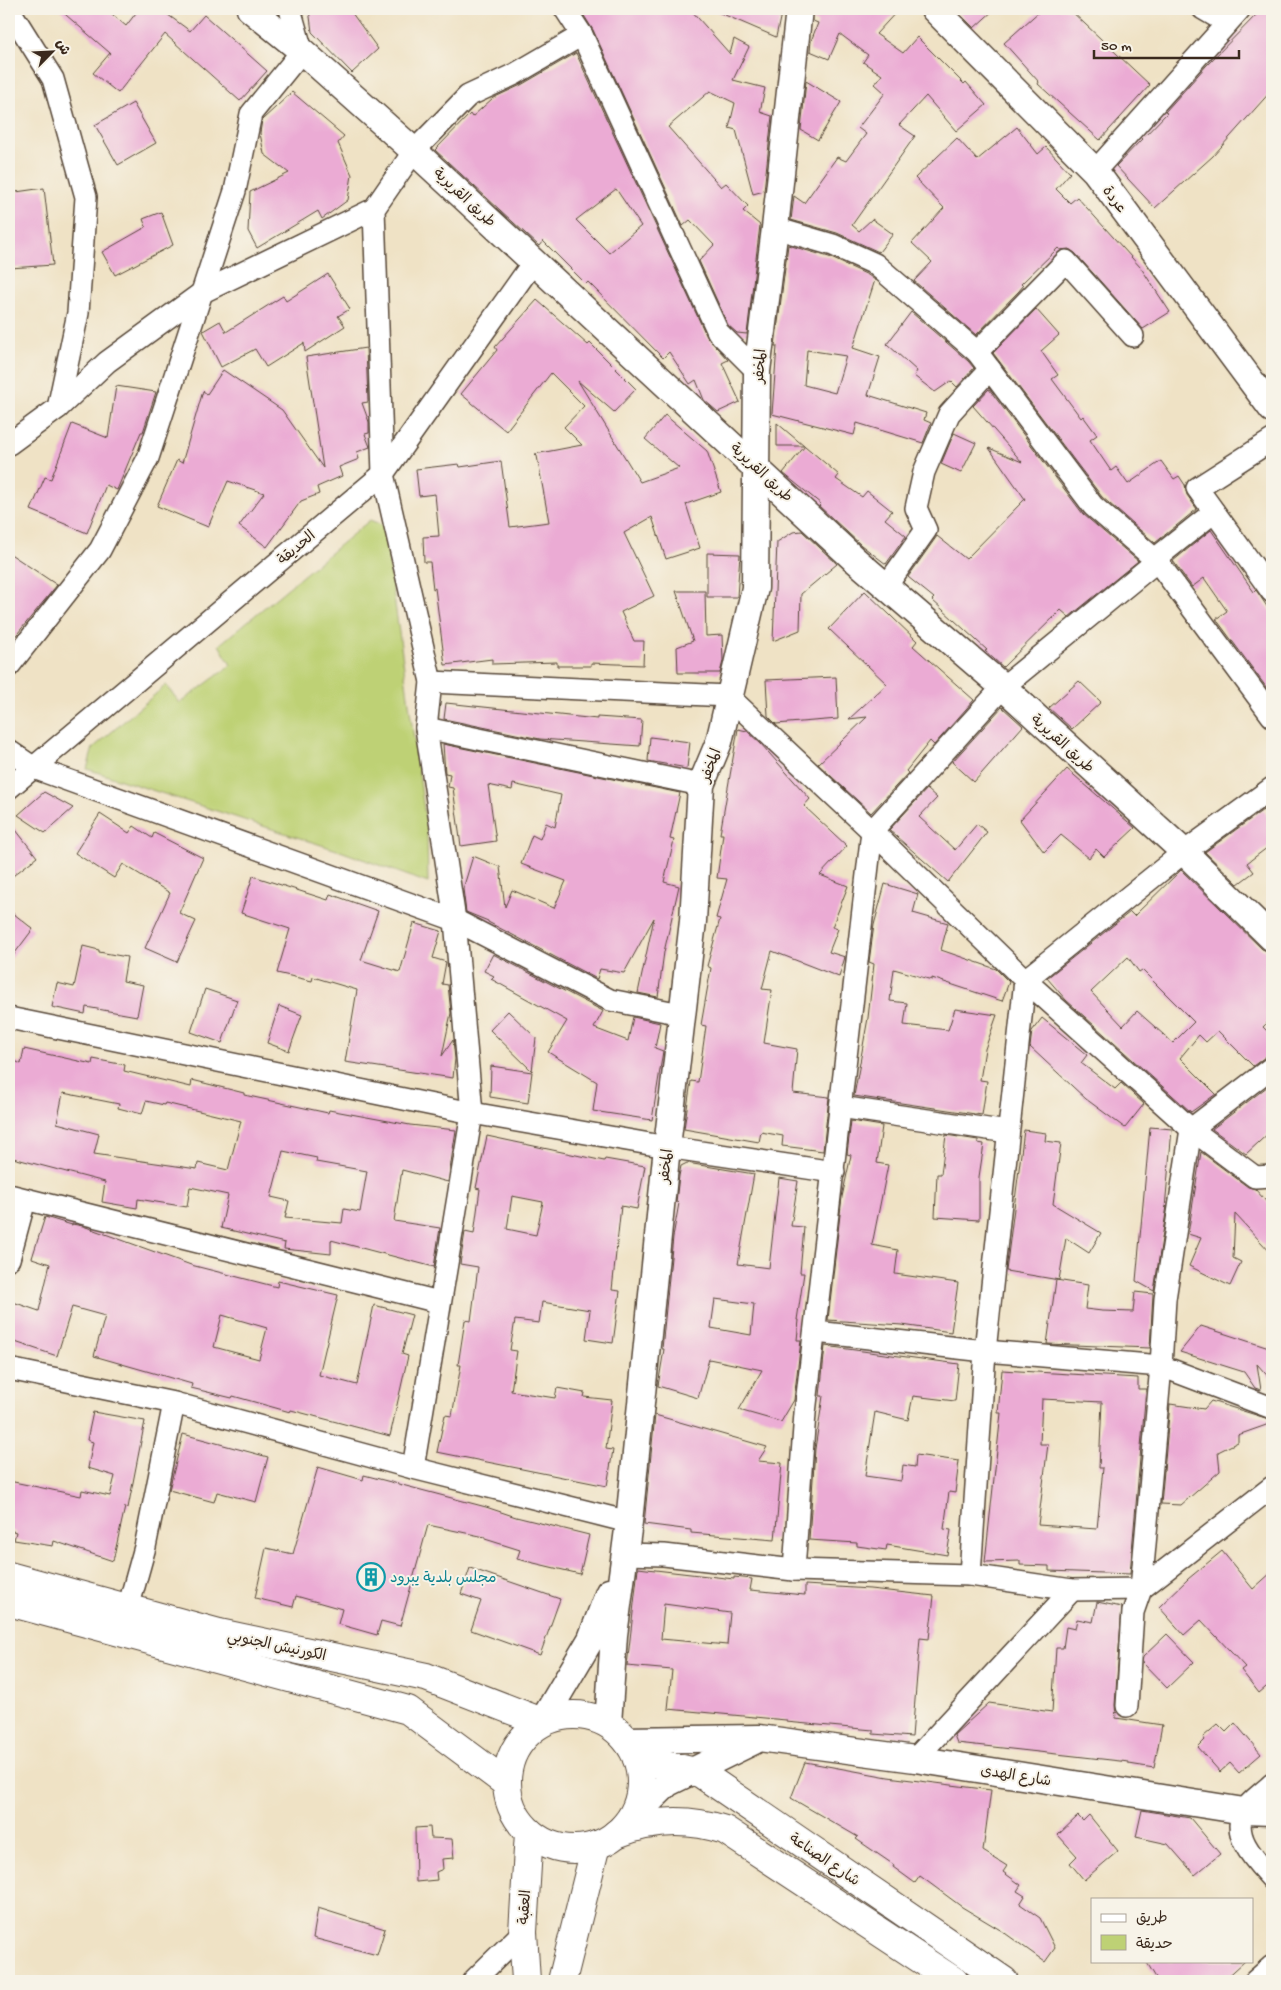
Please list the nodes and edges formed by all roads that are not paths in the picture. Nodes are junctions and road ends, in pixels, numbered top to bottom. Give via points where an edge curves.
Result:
1 (9, 9) edge
2 (250, 9) edge
3 (290, 9) edge
4 (565, 9) edge
5 (799, 9) edge
6 (934, 9) edge
7 (1203, 9) edge
8 (1233, 16) edge
9 (582, 35) junction
10 (302, 51) junction
11 (414, 151) junction
12 (1095, 171) junction
13 (374, 209) junction
14 (775, 228) junction
15 (534, 261) junction
16 (203, 292) junction
17 (1133, 336) dead end
18 (977, 352) junction
19 (990, 369) junction
20 (757, 371) junction
21 (58, 408) junction
22 (1272, 409) edge
23 (1272, 440) edge
24 (9, 444) edge
25 (758, 468) junction
26 (382, 474) junction
27 (1214, 512) junction
28 (1156, 560) junction
29 (887, 585) junction
30 (1272, 592) edge
31 (9, 666) edge
32 (431, 682) junction
33 (1002, 687) junction
34 (728, 696) junction
35 (1272, 716) edge
36 (426, 728) junction
37 (9, 751) edge
38 (34, 768) junction
39 (702, 785) junction
40 (9, 788) edge
41 (1272, 788) edge
42 (872, 831) junction
43 (1184, 852) junction
44 (455, 920) junction
45 (1272, 938) edge
46 (1025, 980) junction
47 (682, 1014) junction
48 (9, 1018) edge
49 (1272, 1067) edge
50 (840, 1107) junction
51 (472, 1113) junction
52 (1191, 1129) junction
53 (1008, 1132) junction
54 (667, 1147) junction
55 (834, 1172) junction
56 (1272, 1176) edge
57 (17, 1198) edge
58 (9, 1259) edge
59 (439, 1302) junction
60 (816, 1332) junction
61 (985, 1351) junction
62 (1161, 1366) junction
63 (9, 1369) edge
64 (174, 1403) junction
65 (1272, 1408) edge
66 (413, 1468) junction
67 (1272, 1487) edge
68 (629, 1522) junction
69 (624, 1554) junction
70 (794, 1570) junction
71 (970, 1575) junction
72 (9, 1576) edge
73 (1141, 1589) junction
74 (1072, 1590) junction
75 (9, 1602) edge
76 (128, 1608) junction
77 (1127, 1706) dead end
78 (542, 1722) junction
79 (759, 1738) junction
80 (623, 1741) junction
81 (915, 1758) junction
82 (694, 1771) junction
83 (506, 1783) junction
84 (1272, 1784) edge
85 (1244, 1811) junction
86 (1272, 1812) edge
87 (529, 1832) junction
88 (606, 1840) junction
89 (1272, 1879) edge
90 (522, 1932) junction
91 (1272, 1966) edge
92 (473, 1981) edge
93 (526, 1981) edge
94 (562, 1981) edge
95 (954, 1981) edge
96 (1004, 1981) edge
97 (1255, 1981) edge

1 - 21 street via 52,79 86,197 78,313
2 - 10 street, طريق القريرية
3 - 10 street
4 - 9 street
5 - 14 street, المخفر
6 - 12 street, عردة
7 - 8 street
8 - 12 street
9 - 11 street via 515,74 468,96
9 - 20 street via 718,332
10 - 11 street, طريق القريرية
10 - 16 street via 251,114 235,191
11 - 13 street
11 - 15 street, طريق القريرية
12 - 22 street, عردة
13 - 16 street
13 - 26 street
14 - 18 street via 833,245 875,264
14 - 20 street, المخفر
15 - 25 street, طريق القريرية
15 - 26 street, الحديقة
16 - 21 street via 107,362
16 - 31 street via 148,458 100,550
17 - 18 street via 1066,261
18 - 19 street
19 - 28 street via 1093,506
19 - 29 street via 949,414 924,472 916,508 926,530
20 - 25 street, المخفر
21 - 24 street
23 - 27 street via 1197,488
25 - 29 street, طريق القريرية via 853,558
25 - 34 street, المخفر via 755,588
26 - 32 street
26 - 38 street, الحديقة
27 - 28 street
27 - 30 street
28 - 33 street
28 - 35 street
29 - 33 street, طريق القريرية
32 - 34 street
32 - 36 street
33 - 42 street
33 - 43 street, طريق القريرية
34 - 39 street, المخفر via 719,742
34 - 42 street
36 - 39 street
36 - 44 street
37 - 38 street
38 - 40 street, الحديقة
38 - 44 street
39 - 47 street, المخفر via 693,921
41 - 43 street
42 - 46 street
42 - 50 street
43 - 45 street, طريق القريرية
43 - 46 street
44 - 47 street via 610,1000
44 - 51 street
46 - 52 street
46 - 53 street
47 - 54 street, المخفر
48 - 51 street
49 - 52 street
50 - 53 street
50 - 55 street
51 - 54 street
51 - 59 street
52 - 56 street via 1255,1177
52 - 62 street via 1165,1299
53 - 61 street
54 - 55 street
54 - 68 street, المخفر
55 - 60 street
57 - 58 street
57 - 59 street
59 - 66 street
60 - 61 street
60 - 70 street via 805,1413
61 - 62 street
61 - 71 street
62 - 65 street
62 - 73 street
63 - 64 street
64 - 66 street
64 - 76 street via 145,1547
66 - 68 street
67 - 73 street
68 - 69 street, المخفر
69 - 70 street
69 - 78 street via 591,1639
69 - 80 street via 614,1634
70 - 71 street
71 - 74 street
72 - 76 main road, الكورنيش الجنوبي
73 - 74 street
73 - 77 street via 1133,1612
74 - 81 street
75 - 83 main road, الكورنيش الجنوبي via 408,1710
76 - 78 main road, الكورنيش الجنوبي via 219,1633 426,1677
78 - 80 main road via 569,1715 592,1717
78 - 83 main road via 524,1736 510,1760
79 - 80 street, شارع الهدى
79 - 81 street, شارع الهدى
79 - 82 street
80 - 82 main road, شارع الصناعة
80 - 88 main road via 641,1782 632,1816
81 - 85 street, شارع الهدى
82 - 88 street via 668,1783
82 - 96 main road, شارع الصناعة
83 - 87 main road via 514,1814
84 - 85 street
85 - 86 street, شارع الهدى
85 - 89 street via 1241,1828 1244,1844
87 - 88 main road via 544,1842 567,1849
87 - 90 main road, العقبة
88 - 94 main road
88 - 95 main road, شارع الصناعة via 634,1827 670,1821 698,1823 725,1830
90 - 92 street
90 - 93 main road, العقبة
91 - 97 street

